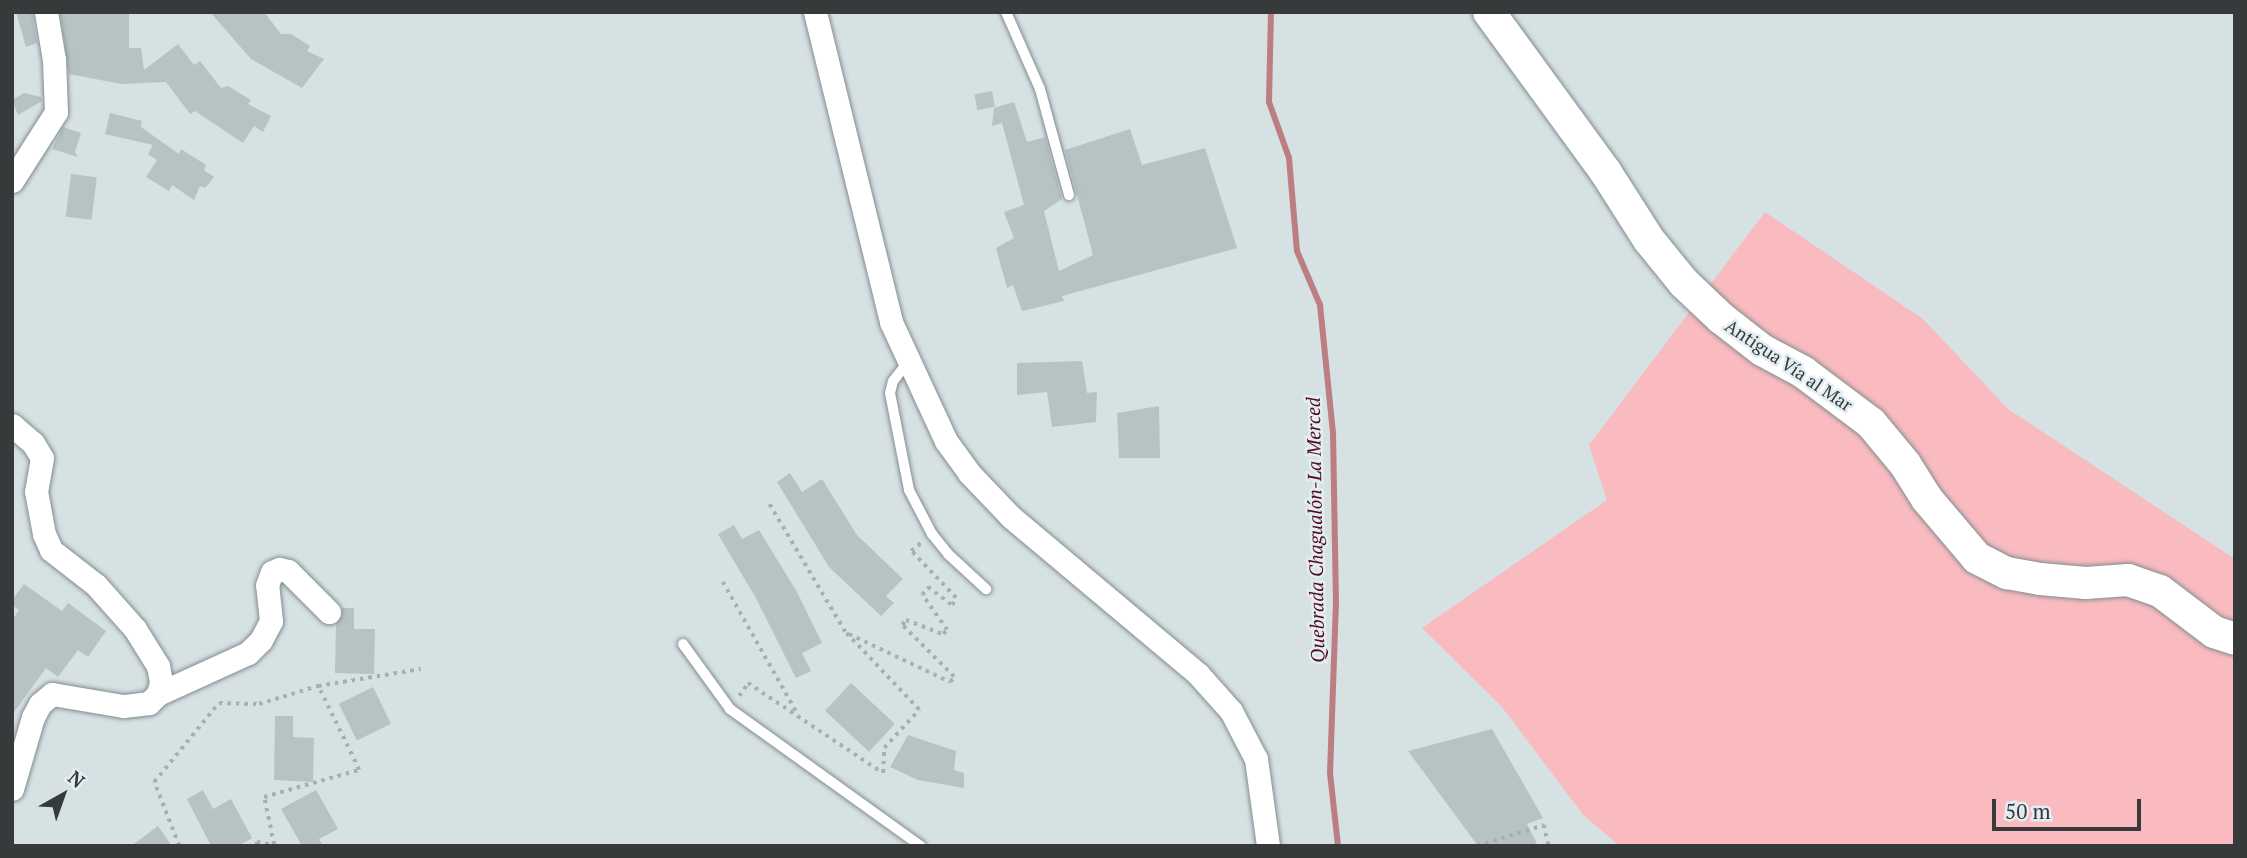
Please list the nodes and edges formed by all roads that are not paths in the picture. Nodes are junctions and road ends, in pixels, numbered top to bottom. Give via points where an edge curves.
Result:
1 (46, 12) edge
2 (815, 12) edge
3 (1006, 12) edge
4 (1489, 12) edge
5 (12, 181) edge
6 (1069, 195) dead end
7 (908, 362) junction
8 (12, 425) edge
9 (986, 589) dead end
10 (329, 612) dead end
11 (2235, 639) edge
12 (683, 644) dead end
13 (158, 694) junction
14 (12, 789) edge
15 (922, 846) edge
16 (1268, 846) edge

1 - 5 street via 56,112
2 - 7 street via 891,322
3 - 6 lane via 1040,89
4 - 11 main road, Antigua Vía al Mar via 1684,283 1762,350 1803,372 1871,423 1977,558 2007,573 2040,579 2128,580 2160,591 2214,632
7 - 9 lane via 893,381 890,406 909,490 932,534
7 - 16 street via 946,441 969,473 1011,517 1198,674 1231,711 1256,758
8 - 13 street via 42,458 36,491 51,550 96,585 135,629 158,666
10 - 13 street via 288,570 272,572 267,585 271,621 261,640 248,653
12 - 15 lane via 730,709
13 - 14 street via 149,703 123,706 52,694 33,717

